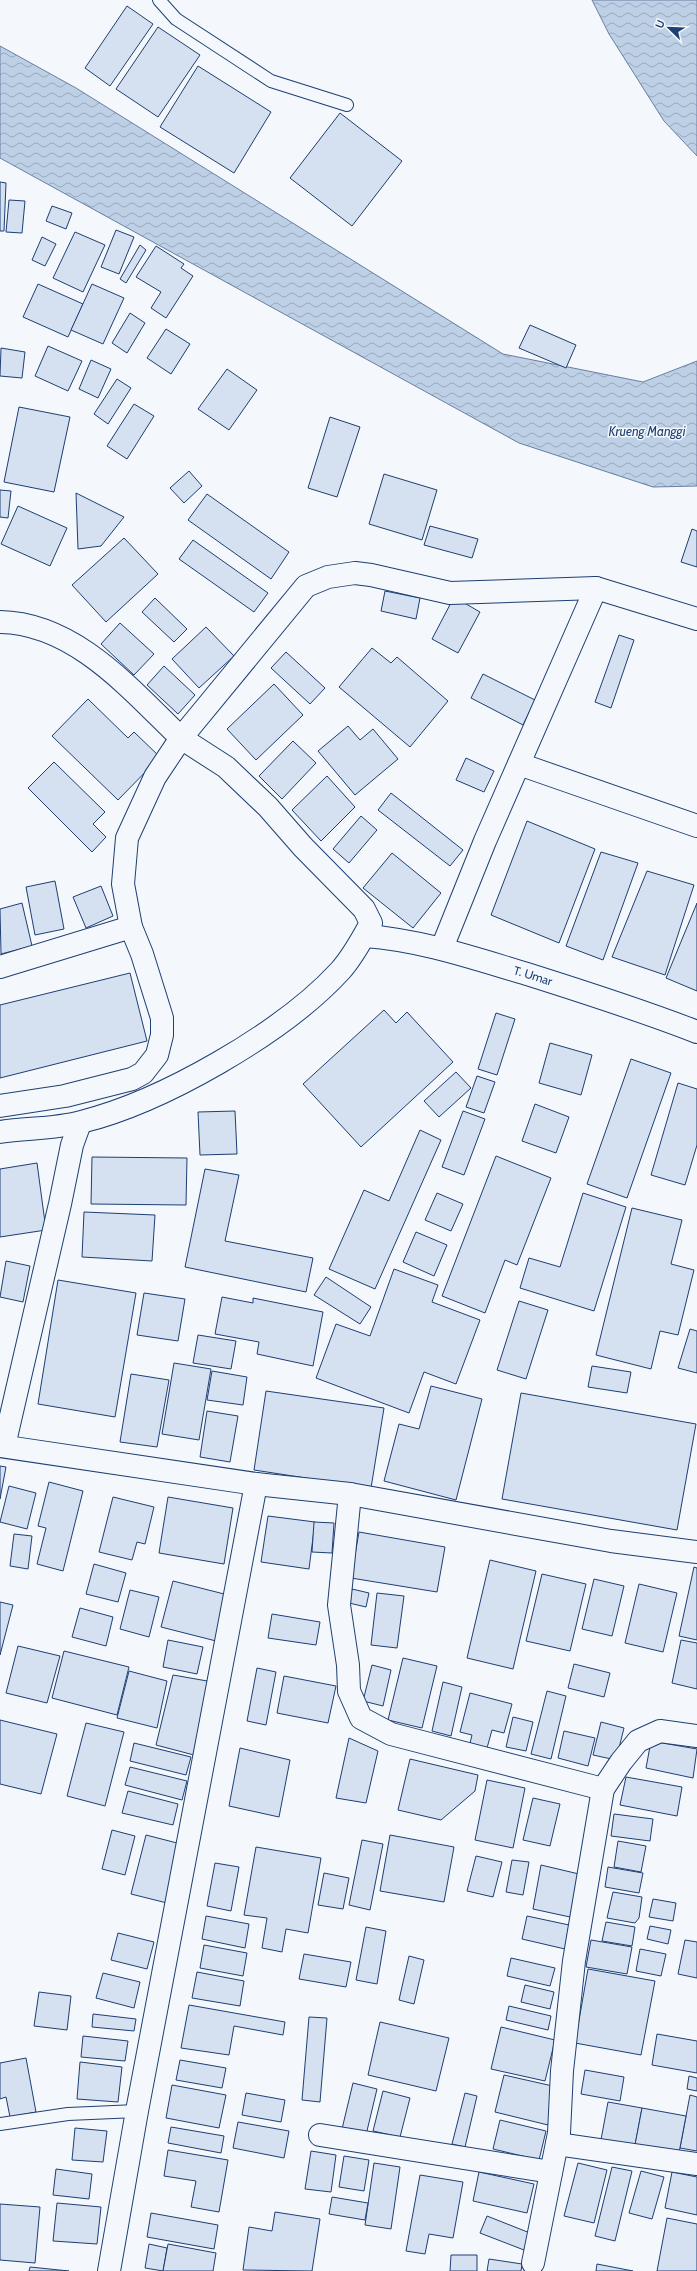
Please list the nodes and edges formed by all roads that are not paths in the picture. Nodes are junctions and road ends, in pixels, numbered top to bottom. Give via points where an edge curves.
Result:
1 (159, 0) edge
2 (347, 105) dead end
3 (596, 588) junction
4 (697, 619) edge
5 (0, 622) edge
6 (181, 738) junction
7 (519, 764) junction
8 (697, 826) edge
9 (131, 927) junction
10 (365, 936) junction
11 (442, 948) junction
12 (0, 967) edge
13 (697, 1032) edge
14 (0, 1106) edge
15 (80, 1123) junction
16 (0, 1132) edge
17 (2, 1446) edge
18 (256, 1484) junction
19 (350, 1494) junction
20 (697, 1552) edge
21 (697, 1736) edge
22 (603, 1789) junction
23 (137, 2111) junction
24 (0, 2124) edge
25 (320, 2135) dead end
26 (557, 2144) junction
27 (697, 2164) edge
28 (552, 2172) junction
29 (533, 2263) dead end
30 (109, 2271) edge

1 - 2 lane via 176,19 271,81
3 - 4 street
3 - 6 street via 450,593 371,575 355,574 315,581 300,592
3 - 7 street
5 - 6 street via 30,626 74,644 135,694
6 - 9 street via 155,777 127,838 123,884
6 - 10 street via 226,767 268,807 364,909 371,923
7 - 8 street
7 - 11 street
9 - 12 street
9 - 14 street via 162,1018 162,1035 157,1055 143,1073 132,1079 65,1096
10 - 11 street, T. Umar via 395,938
10 - 15 street via 352,952 348,962 327,984 246,1047 141,1101
11 - 13 street, T. Umar via 654,1015
15 - 16 street
15 - 17 street via 72,1145
17 - 18 street
18 - 19 street
18 - 23 street
19 - 20 street via 611,1541
19 - 22 street via 339,1605 348,1665 349,1691 361,1718 391,1734
21 - 22 street via 660,1731 638,1741 620,1762
22 - 26 street via 574,1961
23 - 24 lane via 68,2114
23 - 30 street
25 - 28 street
26 - 27 street
26 - 28 street
28 - 29 street

